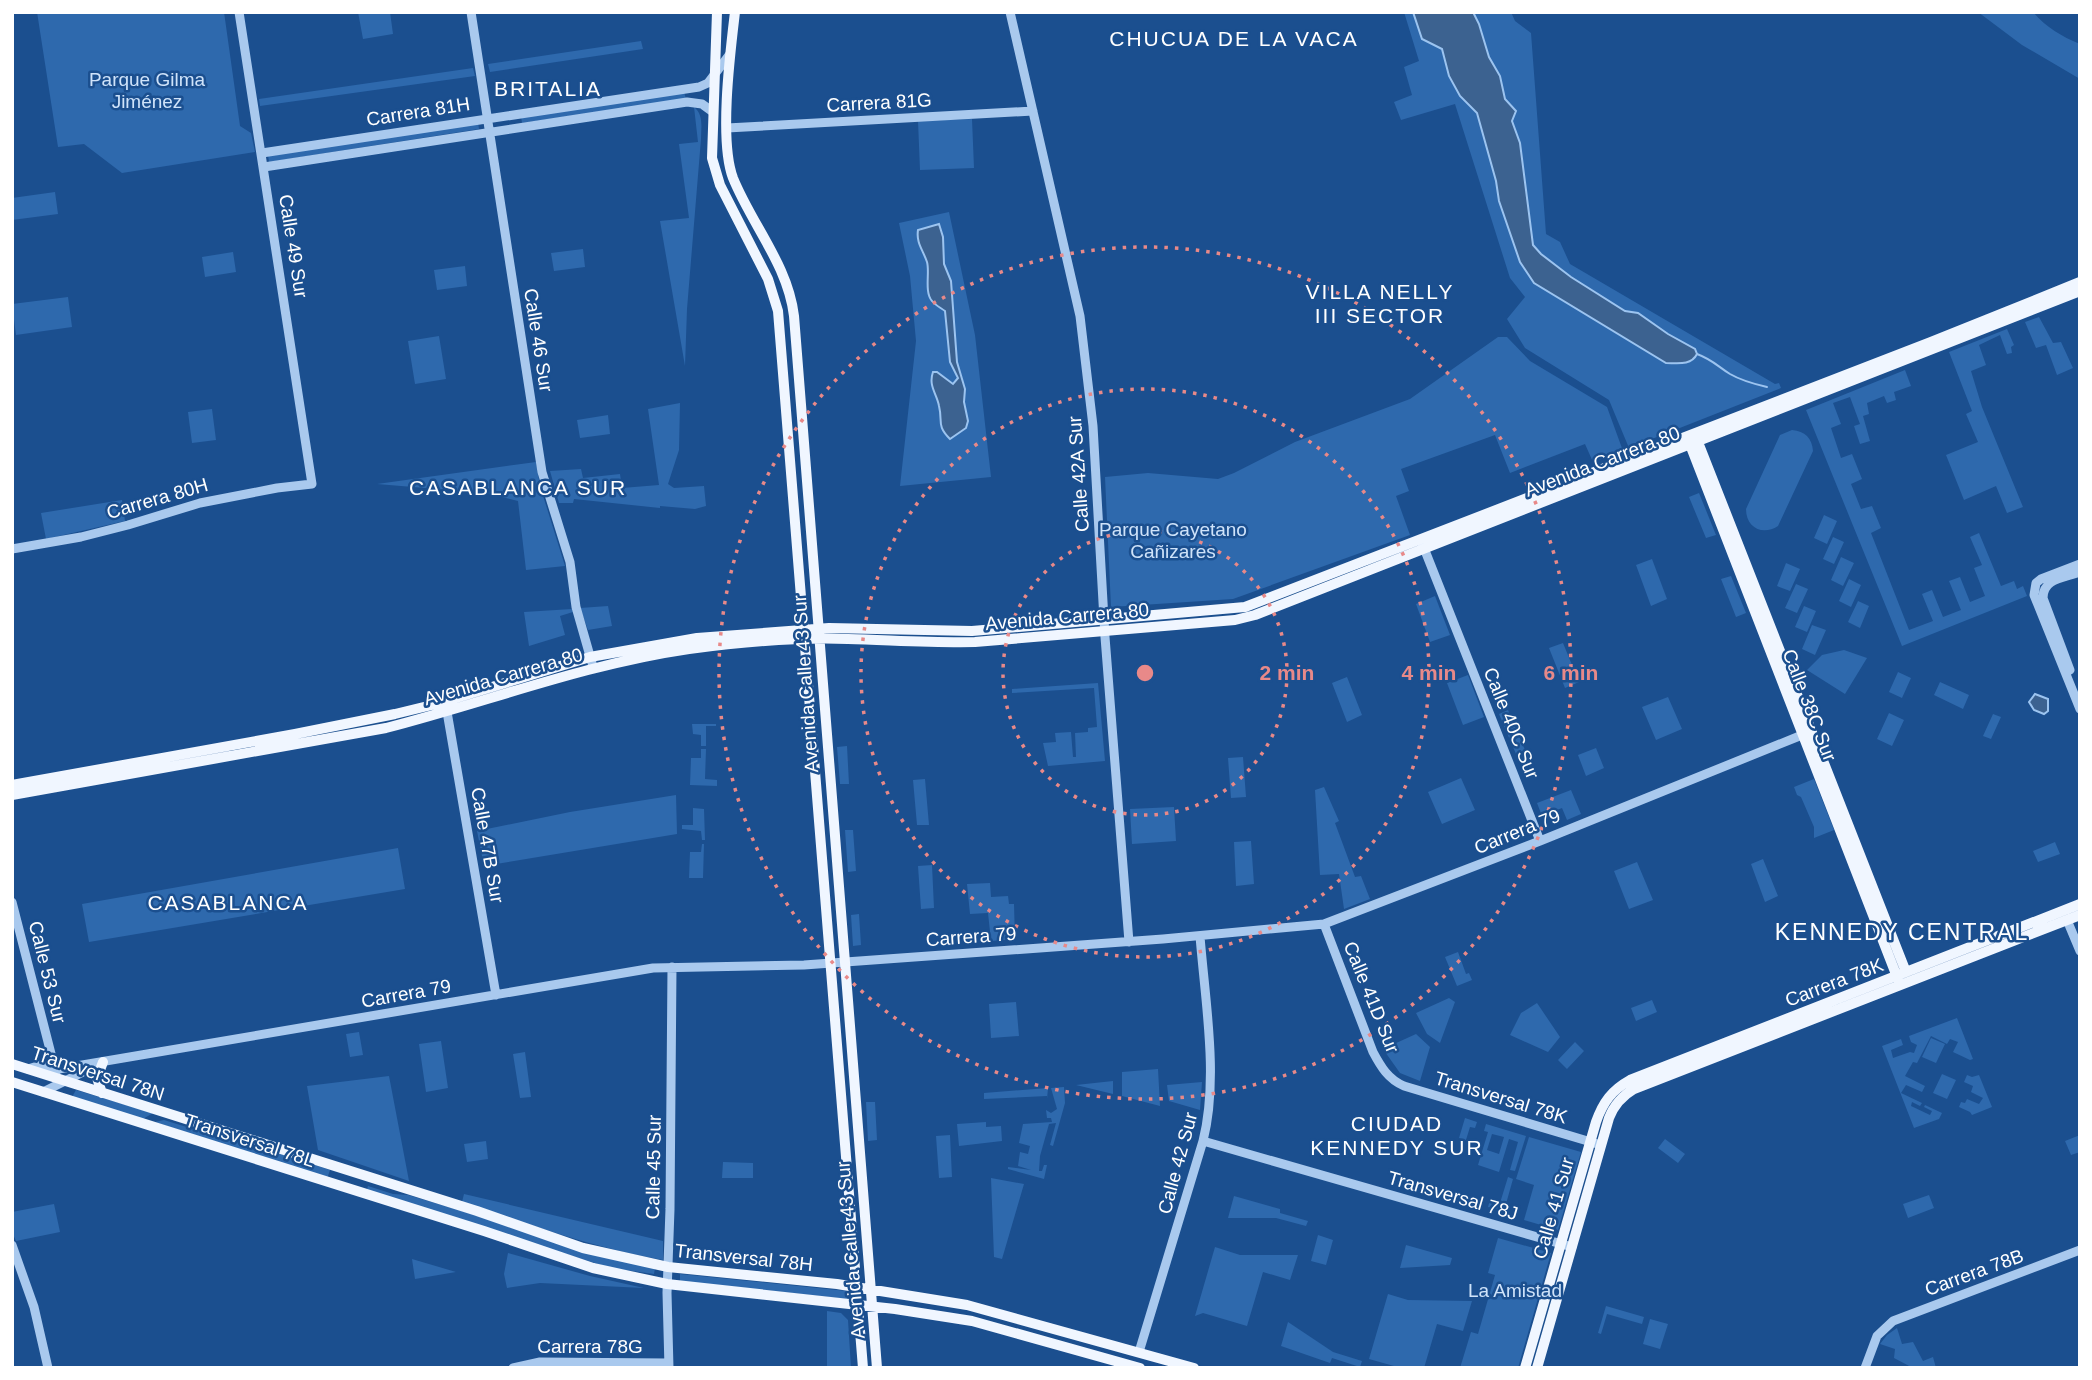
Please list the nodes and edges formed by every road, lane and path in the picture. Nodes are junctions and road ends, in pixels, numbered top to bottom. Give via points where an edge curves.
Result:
1 (239, 12) edge
2 (471, 12) edge
3 (717, 12) edge
4 (735, 12) edge
5 (1010, 12) edge
6 (731, 54) junction
7 (714, 75) junction
8 (713, 87) junction
9 (729, 93) junction
10 (1033, 111) junction
11 (713, 112) junction
12 (488, 118) junction
13 (727, 128) junction
14 (490, 131) junction
15 (262, 153) junction
16 (264, 166) junction
17 (2080, 282) edge
18 (2080, 291) edge
19 (1933, 346) junction
20 (1693, 440) junction
21 (313, 484) joint
22 (1423, 545) junction
23 (12, 549) edge
24 (2080, 564) edge
25 (2080, 572) edge
26 (2040, 587) junction
27 (1104, 626) junction
28 (819, 634) junction
29 (805, 635) junction
30 (591, 662) junction
31 (2080, 694) edge
32 (446, 706) junction
33 (2080, 709) edge
34 (1808, 733) junction
35 (278, 742) junction
36 (161, 758) junction
37 (163, 769) junction
38 (12, 785) edge
39 (12, 795) edge
40 (1540, 841) junction
41 (12, 902) edge
42 (2080, 904) edge
43 (2055, 913) junction
44 (2080, 915) edge
45 (2067, 920) junction
46 (1324, 924) junction
47 (1200, 936) junction
48 (1129, 942) junction
49 (2080, 951) edge
50 (844, 962) junction
51 (830, 964) junction
52 (673, 967) junction
53 (1902, 978) junction
54 (496, 995) junction
55 (50, 1050) junction
56 (103, 1062) junction
57 (12, 1064) edge
58 (27, 1069) junction
59 (59, 1076) junction
60 (1392, 1080) joint
61 (12, 1082) edge
62 (43, 1092) junction
63 (102, 1093) junction
64 (1611, 1102) joint
65 (172, 1115) joint
66 (149, 1126) joint
67 (1203, 1141) junction
68 (1596, 1143) junction
69 (338, 1167) joint
70 (341, 1188) joint
71 (12, 1245) edge
72 (1567, 1245) junction
73 (2080, 1250) edge
74 (668, 1266) junction
75 (667, 1284) junction
76 (856, 1287) junction
77 (871, 1290) junction
78 (858, 1304) junction
79 (872, 1306) junction
80 (895, 1309) junction
81 (874, 1324) junction
82 (1139, 1352) junction
83 (668, 1366) edge
84 (1137, 1367) edge
85 (48, 1368) edge
86 (513, 1368) edge
87 (863, 1368) edge
88 (877, 1368) edge
89 (1194, 1368) edge
90 (1525, 1368) edge
91 (1538, 1368) edge
92 (1865, 1368) edge

1 - 15 street, Calle 49 Sur
2 - 12 street, Calle 46 Sur
3 - 7 main road, Avenida Calle 43 Sur
4 - 6 main road, Avenida Calle 43 Sur
5 - 10 street, Calle 42A Sur
6 - 7 street, Carrera 81H
6 - 9 main road, Avenida Calle 43 Sur
7 - 8 main road, Avenida Calle 43 Sur
7 - 12 street, Carrera 81H via 699,87
8 - 9 main road via 722,80
8 - 11 main road, Avenida Calle 43 Sur
9 - 13 main road, Avenida Calle 43 Sur
10 - 13 street, Carrera 81G
10 - 27 street, Calle 42A Sur via 1080,316 1093,426
11 - 14 street, Carrera 81H via 702,104 687,102
11 - 29 main road, Avenida Calle 43 Sur via 716,176 772,288 778,311
12 - 14 street, Calle 46 Sur
12 - 15 street, Carrera 81H
13 - 28 main road, Avenida Calle 43 Sur via 733,177 793,305
14 - 16 street, Carrera 81H
14 - 30 street, Calle 46 Sur via 542,472 570,562
15 - 16 street, Calle 49 Sur
16 - 21 street, Calle 49 Sur
17 - 19 main road, Avenida Carrera 80
18 - 19 main road, Avenida Carrera 80
19 - 20 main road, Avenida Carrera 80
20 - 22 main road, Avenida Carrera 80
20 - 34 main road, Calle 38C Sur
21 - 23 street, Carrera 80H via 200,503 81,537
22 - 27 main road, Avenida Carrera 80 via 1245,607
22 - 40 street, Calle 40C Sur
24 - 26 street via 2041,579
25 - 26 street
26 - 31 street
26 - 33 street via 2035,601
27 - 28 main road, Avenida Carrera 80 via 945,643
27 - 48 street, Calle 42A Sur
28 - 29 main road, Avenida Carrera 80
28 - 50 main road, Avenida Calle 43 Sur
29 - 30 main road, Avenida Carrera 80 via 708,637
29 - 51 main road, Avenida Calle 43 Sur
30 - 32 main road, Avenida Carrera 80
32 - 35 main road, Avenida Carrera 80 via 386,728
32 - 54 street, Calle 47B Sur
34 - 40 street, Carrera 79
34 - 53 main road, Calle 38C Sur
35 - 36 main road, Avenida Carrera 80
35 - 37 main road, Avenida Carrera 80
36 - 37 main road
36 - 38 main road, Avenida Carrera 80
37 - 39 main road, Avenida Carrera 80
40 - 46 street, Carrera 79
41 - 55 street, Calle 53 Sur
42 - 43 main road, Carrera 78K
43 - 45 main road
43 - 53 main road, Carrera 78K
44 - 45 main road, Carrera 78K
45 - 49 street
45 - 53 main road, Carrera 78K
46 - 47 street, Carrera 79
46 - 60 street, Calle 41D Sur via 1373,1052
47 - 48 street, Carrera 79
47 - 67 street, Calle 42 Sur via 1211,1081
48 - 50 street, Carrera 79
50 - 51 street, Carrera 79
50 - 77 main road, Avenida Calle 43 Sur
51 - 52 street, Carrera 79
51 - 76 main road, Avenida Calle 43 Sur
52 - 54 street, Carrera 79
52 - 74 street, Calle 45 Sur
53 - 64 main road, Carrera 78K via 1630,1080 1615,1090
54 - 56 street, Carrera 79
55 - 58 street, Calle 53 Sur via 46,1062
55 - 59 street, Calle 53 Sur
56 - 59 street, Carrera 79
56 - 59 street, Carrera 79
56 - 63 main road via 97,1078
57 - 58 main road, Transversal 78N
58 - 59 main road, Transversal 78N
59 - 62 street, Carrera 79
59 - 63 main road, Transversal 78N
60 - 68 street, Transversal 78K
61 - 62 main road, Transversal 78N
62 - 66 main road, Transversal 78N
63 - 65 main road, Transversal 78N
64 - 68 main road, Calle 41 Sur
65 - 69 main road, Transversal 78L
66 - 70 main road, Transversal 78L
67 - 72 street, Transversal 78J
67 - 82 street, Calle 42 Sur
68 - 72 main road, Calle 41 Sur
69 - 74 main road, Transversal 78H via 583,1248
70 - 75 main road, Transversal 78H via 571,1262
71 - 85 street via 34,1307
72 - 90 main road, Calle 41 Sur
72 - 91 main road, Calle 41 Sur
73 - 92 street, Carrera 78B via 1898,1319 1873,1342
74 - 75 street, Calle 45 Sur
74 - 76 main road, Transversal 78H
75 - 78 main road, Transversal 78H
75 - 83 street, Calle 45 Sur
76 - 77 main road, Transversal 78H
76 - 78 main road, Avenida Calle 43 Sur
77 - 79 main road, Avenida Calle 43 Sur
77 - 82 main road, Transversal 78H via 977,1307
78 - 79 main road, Transversal 78H
78 - 87 main road, Avenida Calle 43 Sur
79 - 80 main road, Transversal 78H
79 - 81 main road, Avenida Calle 43 Sur
80 - 81 main road
80 - 84 main road, Transversal 78H via 978,1322
81 - 88 main road, Avenida Calle 43 Sur
82 - 89 main road, Transversal 78H
83 - 86 street, Carrera 78G via 540,1362

